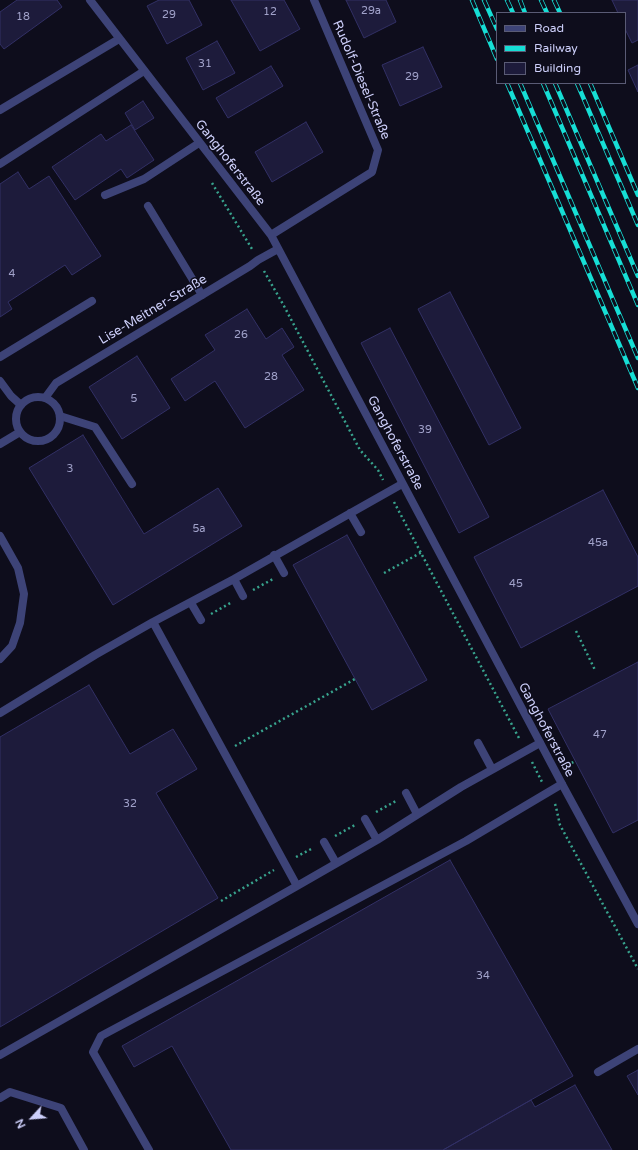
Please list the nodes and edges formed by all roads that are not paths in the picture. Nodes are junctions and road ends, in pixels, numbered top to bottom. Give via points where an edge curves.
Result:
1 (90, 0) edge
2 (314, 0) edge
3 (119, 39) junction
4 (144, 71) junction
5 (0, 110) edge
6 (199, 143) junction
7 (0, 164) edge
8 (105, 194) dead end
9 (148, 206) dead end
10 (271, 235) junction
11 (278, 249) junction
12 (202, 295) junction
13 (92, 301) dead end
14 (0, 357) edge
15 (0, 381) edge
16 (45, 398) junction
17 (21, 405) junction
18 (60, 416) junction
19 (20, 432) junction
20 (0, 444) edge
21 (132, 484) dead end
22 (402, 484) junction
23 (350, 513) junction
24 (361, 532) dead end
25 (0, 536) edge
26 (274, 556) junction
27 (284, 573) dead end
28 (234, 579) junction
29 (243, 596) dead end
30 (191, 603) junction
31 (201, 620) dead end
32 (153, 622) junction
33 (0, 659) edge
34 (0, 713) edge
35 (478, 743) dead end
36 (540, 743) junction
37 (492, 770) junction
38 (562, 784) junction
39 (406, 793) dead end
40 (417, 814) junction
41 (365, 819) dead end
42 (377, 840) junction
43 (324, 842) dead end
44 (336, 863) junction
45 (297, 886) junction
46 (638, 924) edge
47 (638, 1049) edge
48 (0, 1055) edge
49 (598, 1072) dead end
50 (0, 1098) edge
51 (84, 1150) edge
52 (149, 1150) edge

1 - 3 street, Ganghoferstraße
2 - 10 street, Rudolf-Diesel-Straße via 378,150 372,172
3 - 4 street, Ganghoferstraße
3 - 5 street
4 - 6 street, Ganghoferstraße
4 - 7 street
6 - 8 street via 144,179
6 - 10 street, Ganghoferstraße
9 - 12 street
10 - 11 street, Ganghoferstraße
11 - 12 street, Lise-Meitner-Straße
11 - 22 street, Ganghoferstraße
12 - 16 street, Lise-Meitner-Straße via 56,383
13 - 14 street
15 - 17 street
16 - 17 street via 32,397
16 - 18 street via 56,405
17 - 19 street via 16,418
18 - 19 street via 57,431 46,440 32,440
18 - 21 street via 96,426
19 - 20 street
22 - 23 street
22 - 36 street, Ganghoferstraße
23 - 24 street
23 - 26 street
25 - 33 street via 18,568 24,594 20,624 12,646
26 - 27 street
26 - 28 street
28 - 29 street
28 - 30 street
30 - 31 street
30 - 32 street
32 - 34 street
32 - 45 street
35 - 37 street
36 - 37 street
36 - 38 street, Ganghoferstraße
37 - 40 street
38 - 46 street, Ganghoferstraße
38 - 52 street via 466,841 101,1036 93,1052
39 - 40 street
40 - 42 street
41 - 42 street
42 - 44 street
43 - 44 street
44 - 45 street
45 - 48 street
47 - 49 street
50 - 51 street via 10,1092 60,1108

